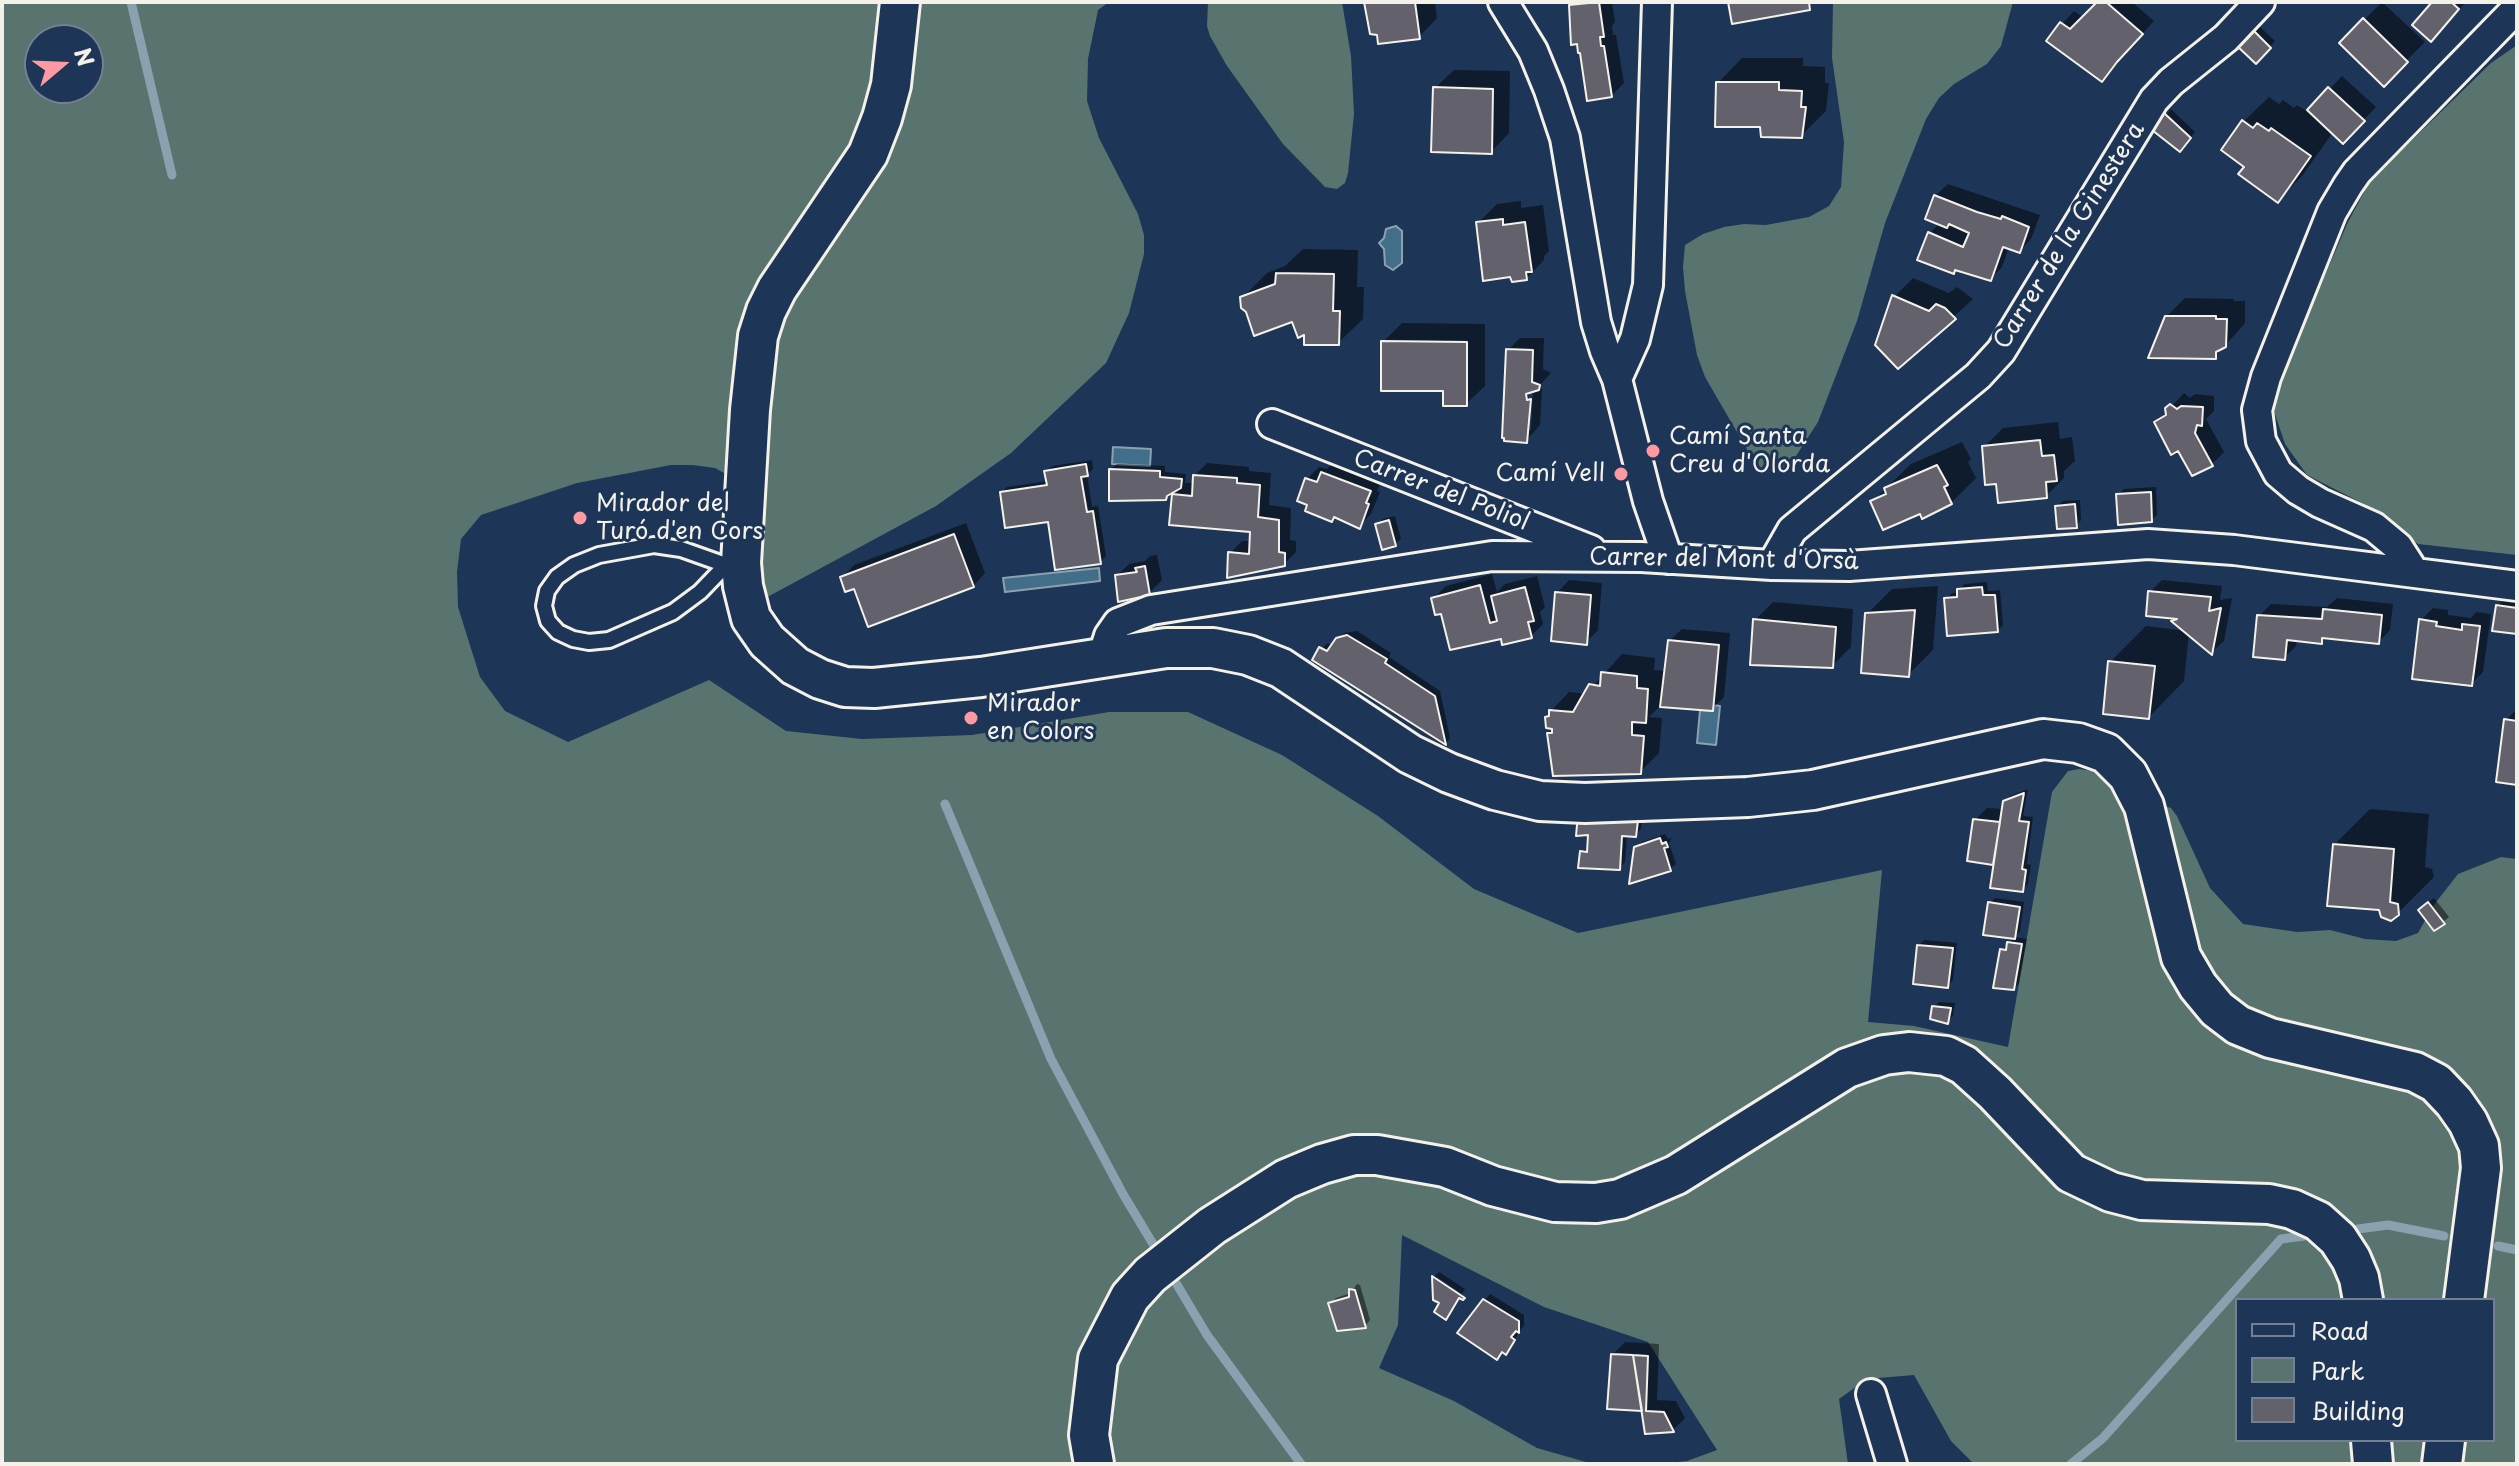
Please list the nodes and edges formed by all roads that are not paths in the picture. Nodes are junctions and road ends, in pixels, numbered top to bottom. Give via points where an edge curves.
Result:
1 (900, 2) edge
2 (1503, 2) edge
3 (1657, 2) edge
4 (2260, 2) edge
5 (2517, 8) edge
6 (1617, 379) junction
7 (1272, 424) dead end
8 (1610, 557) junction
9 (1668, 559) junction
10 (734, 564) junction
11 (1772, 565) junction
12 (2414, 572) junction
13 (2517, 586) edge
14 (1102, 658) junction
15 (2362, 1298) edge
16 (2464, 1298) edge
17 (1871, 1394) dead end
18 (2371, 1442) edge
19 (2445, 1442) edge
20 (1094, 1464) edge
21 (1892, 1464) edge
22 (2373, 1464) edge
23 (2442, 1464) edge

1 - 10 main road via 891,85 868,154 777,289 758,336
2 - 6 street via 1533,51 1565,138 1596,322
3 - 6 street via 1648,285 1635,339
4 - 11 street, Carrer de la Ginestera via 2154,100 2001,351 1978,376 1792,530
5 - 12 street via 2348,185 2332,212 2257,410 2261,441 2278,473 2320,503 2374,527 2398,547
6 - 9 street
7 - 8 street, Carrer del Poliol
8 - 9 street, Carrer del Mont d'Orsà
8 - 14 street, Carrer del Mont d'Orsà via 1492,556 1181,603 1118,623
9 - 11 street, Carrer del Mont d'Orsà
10 - 10 lane via 673,612 609,640 589,642 558,632 544,606 557,577 599,555 654,545
10 - 14 main road via 751,618 767,641 795,666 845,687 981,677
11 - 12 street, Carrer del Mont d'Orsà via 1849,566 2148,544
12 - 13 street, Carrer del Mont d'Orsà
14 - 16 main road via 1166,648 1248,655 1281,668 1410,754 1495,790 1540,801 1800,791 2043,739 2106,753 2128,775 2144,806 2181,957 2217,1009 2270,1038 2415,1072 2436,1083 2468,1122 2479,1146 2481,1168
15 - 20 main road via 2351,1259 2318,1221 2269,1204 2142,1200 2111,1192 2071,1173 1964,1065 1946,1056 1884,1055 1847,1068 1676,1175 1620,1199 1555,1202 1445,1167 1377,1155 1354,1155 1286,1179 1212,1226 1130,1297 1098,1359 1089,1435
17 - 21 street
18 - 22 main road
19 - 23 main road

